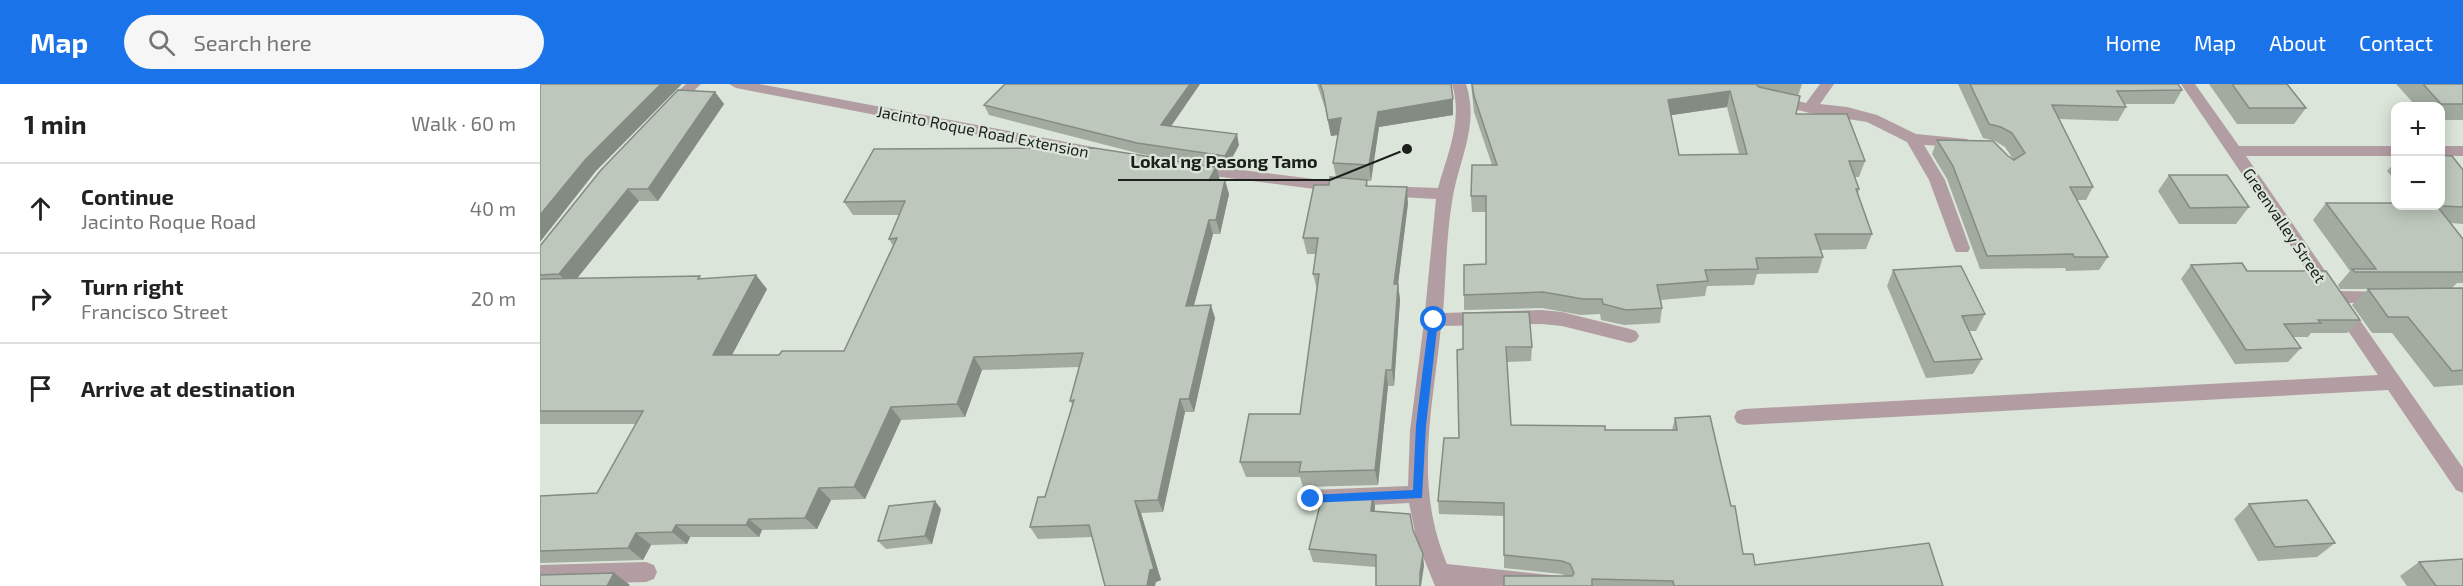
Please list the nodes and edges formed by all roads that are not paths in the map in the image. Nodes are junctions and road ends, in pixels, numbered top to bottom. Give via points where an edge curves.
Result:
1 (694, 84) edge
2 (736, 84) edge
3 (1741, 84) edge
4 (1827, 84) edge
5 (2188, 84) edge
6 (1464, 87) edge
7 (1810, 108) junction
8 (656, 121) edge
9 (1913, 140) junction
10 (1974, 144) edge
11 (2235, 151) junction
12 (2391, 151) edge
13 (2445, 151) edge
14 (2463, 151) edge
15 (1114, 156) edge
16 (1185, 167) edge
17 (1445, 194) junction
18 (1962, 248) dead end
19 (2334, 297) junction
20 (2404, 297) edge
21 (1434, 320) junction
22 (1630, 336) dead end
23 (2393, 382) junction
24 (1744, 417) dead end
25 (2463, 484) edge
26 (1418, 494) junction
27 (1311, 499) dead end
28 (646, 572) dead end
29 (540, 575) edge
30 (1443, 580) edge
31 (1560, 586) edge

1 - 8 street
2 - 15 street, Jacinto Roque Road Extension
3 - 7 street via 1761,97
4 - 7 street
5 - 11 street, Greenvalley Street
6 - 17 street via 1464,121
7 - 9 street via 1872,118
9 - 10 street
9 - 18 street via 1937,180
11 - 12 street
11 - 19 street, Greenvalley Street
13 - 14 street
16 - 17 street via 1342,188
17 - 21 street via 1438,234
19 - 20 street
19 - 23 street, Greenvalley Street
21 - 22 street via 1542,317
21 - 26 street via 1421,425
23 - 24 street
23 - 25 street, Greenvalley Street
26 - 27 street
26 - 30 street via 1425,537
28 - 29 street
30 - 31 street

